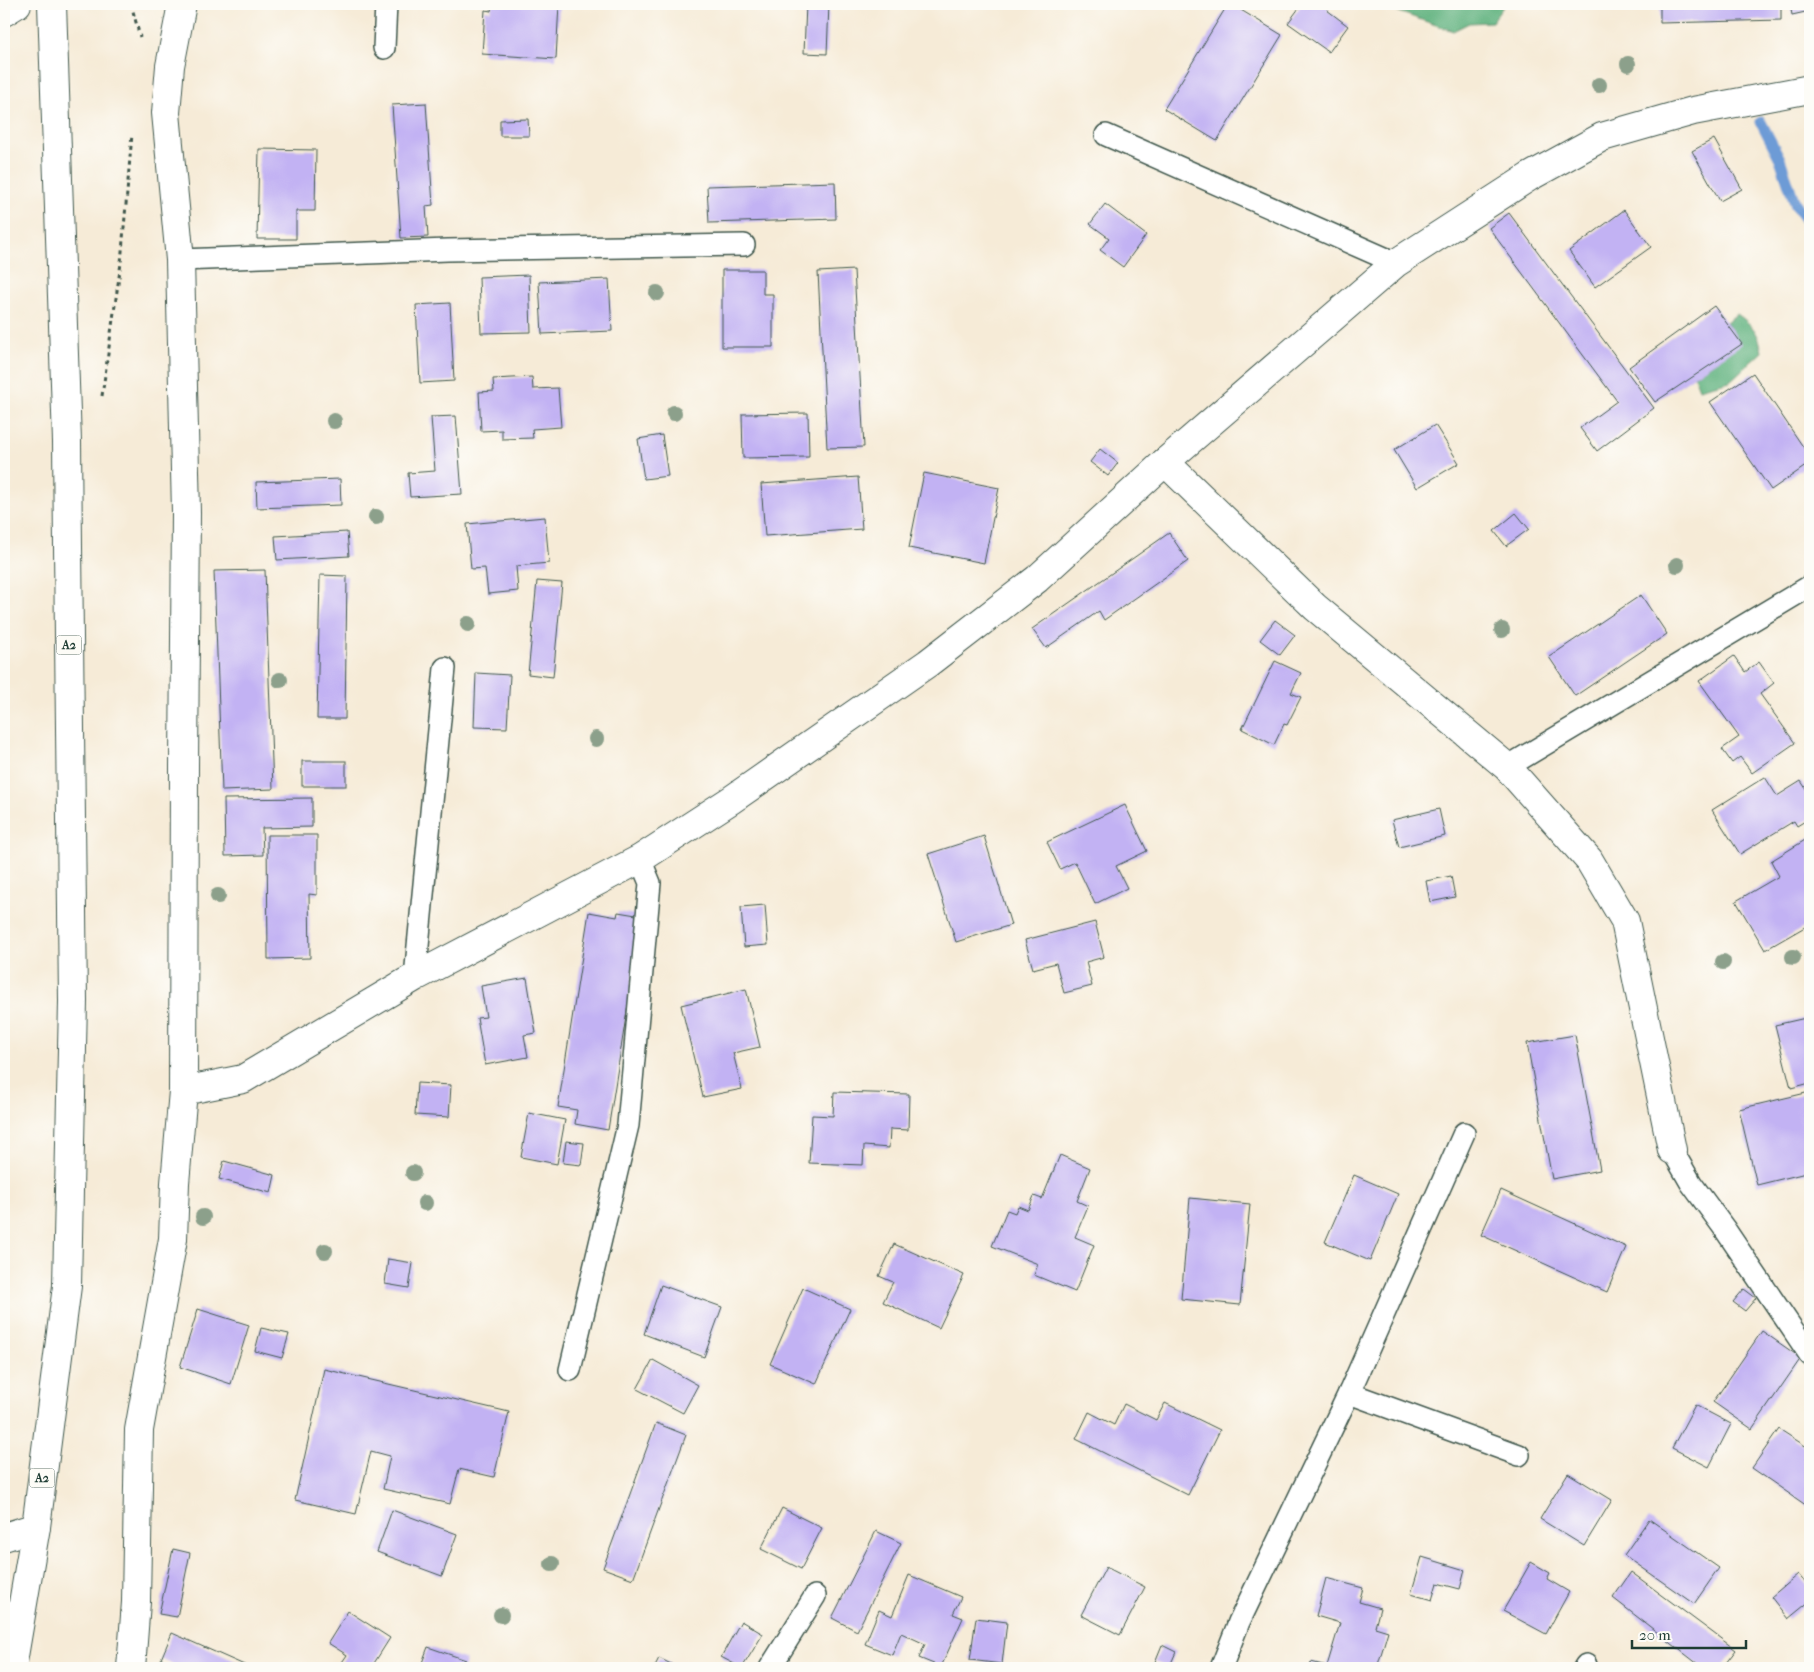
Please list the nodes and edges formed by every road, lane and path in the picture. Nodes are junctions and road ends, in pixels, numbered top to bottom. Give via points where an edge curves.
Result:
1 (17, 4) edge
2 (52, 4) edge
3 (182, 4) edge
4 (386, 4) edge
5 (4, 12) edge
6 (384, 48) dead end
7 (1810, 89) edge
8 (166, 113) junction
9 (1106, 135) dead end
10 (744, 246) dead end
11 (180, 260) junction
12 (1396, 263) junction
13 (101, 398) dead end
14 (1165, 462) junction
15 (1810, 586) edge
16 (445, 668) dead end
17 (1506, 767) junction
18 (640, 859) junction
19 (415, 977) junction
20 (184, 1091) junction
21 (1464, 1133) dead end
22 (1672, 1150) joint
23 (1810, 1356) edge
24 (570, 1370) dead end
25 (1349, 1393) junction
26 (1519, 1455) dead end
27 (36, 1527) junction
28 (4, 1537) edge
29 (815, 1596) dead end
30 (12, 1668) edge
31 (132, 1668) edge
32 (770, 1668) edge
33 (1221, 1668) edge

1 - 5 street
2 - 27 street, A2 via 67,442 73,1000 67,1286
3 - 8 street via 170,66
4 - 6 lane
7 - 12 street via 1692,111 1602,137 1529,177
8 - 11 street
8 - 13 path via 132,131 121,263
9 - 12 lane
10 - 11 lane via 448,250
11 - 20 street via 186,512
12 - 14 street
14 - 17 street via 1315,607
14 - 18 street via 1037,579 928,663
15 - 17 lane
16 - 19 lane
17 - 22 street via 1589,860 1625,921
18 - 19 street
18 - 24 lane via 650,883 628,1125
19 - 20 street via 243,1079
20 - 31 street via 174,1183 173,1239 139,1430
21 - 25 lane
22 - 23 lane
25 - 26 lane
25 - 33 lane via 1243,1614
27 - 28 street
27 - 30 street, A2
29 - 32 lane

